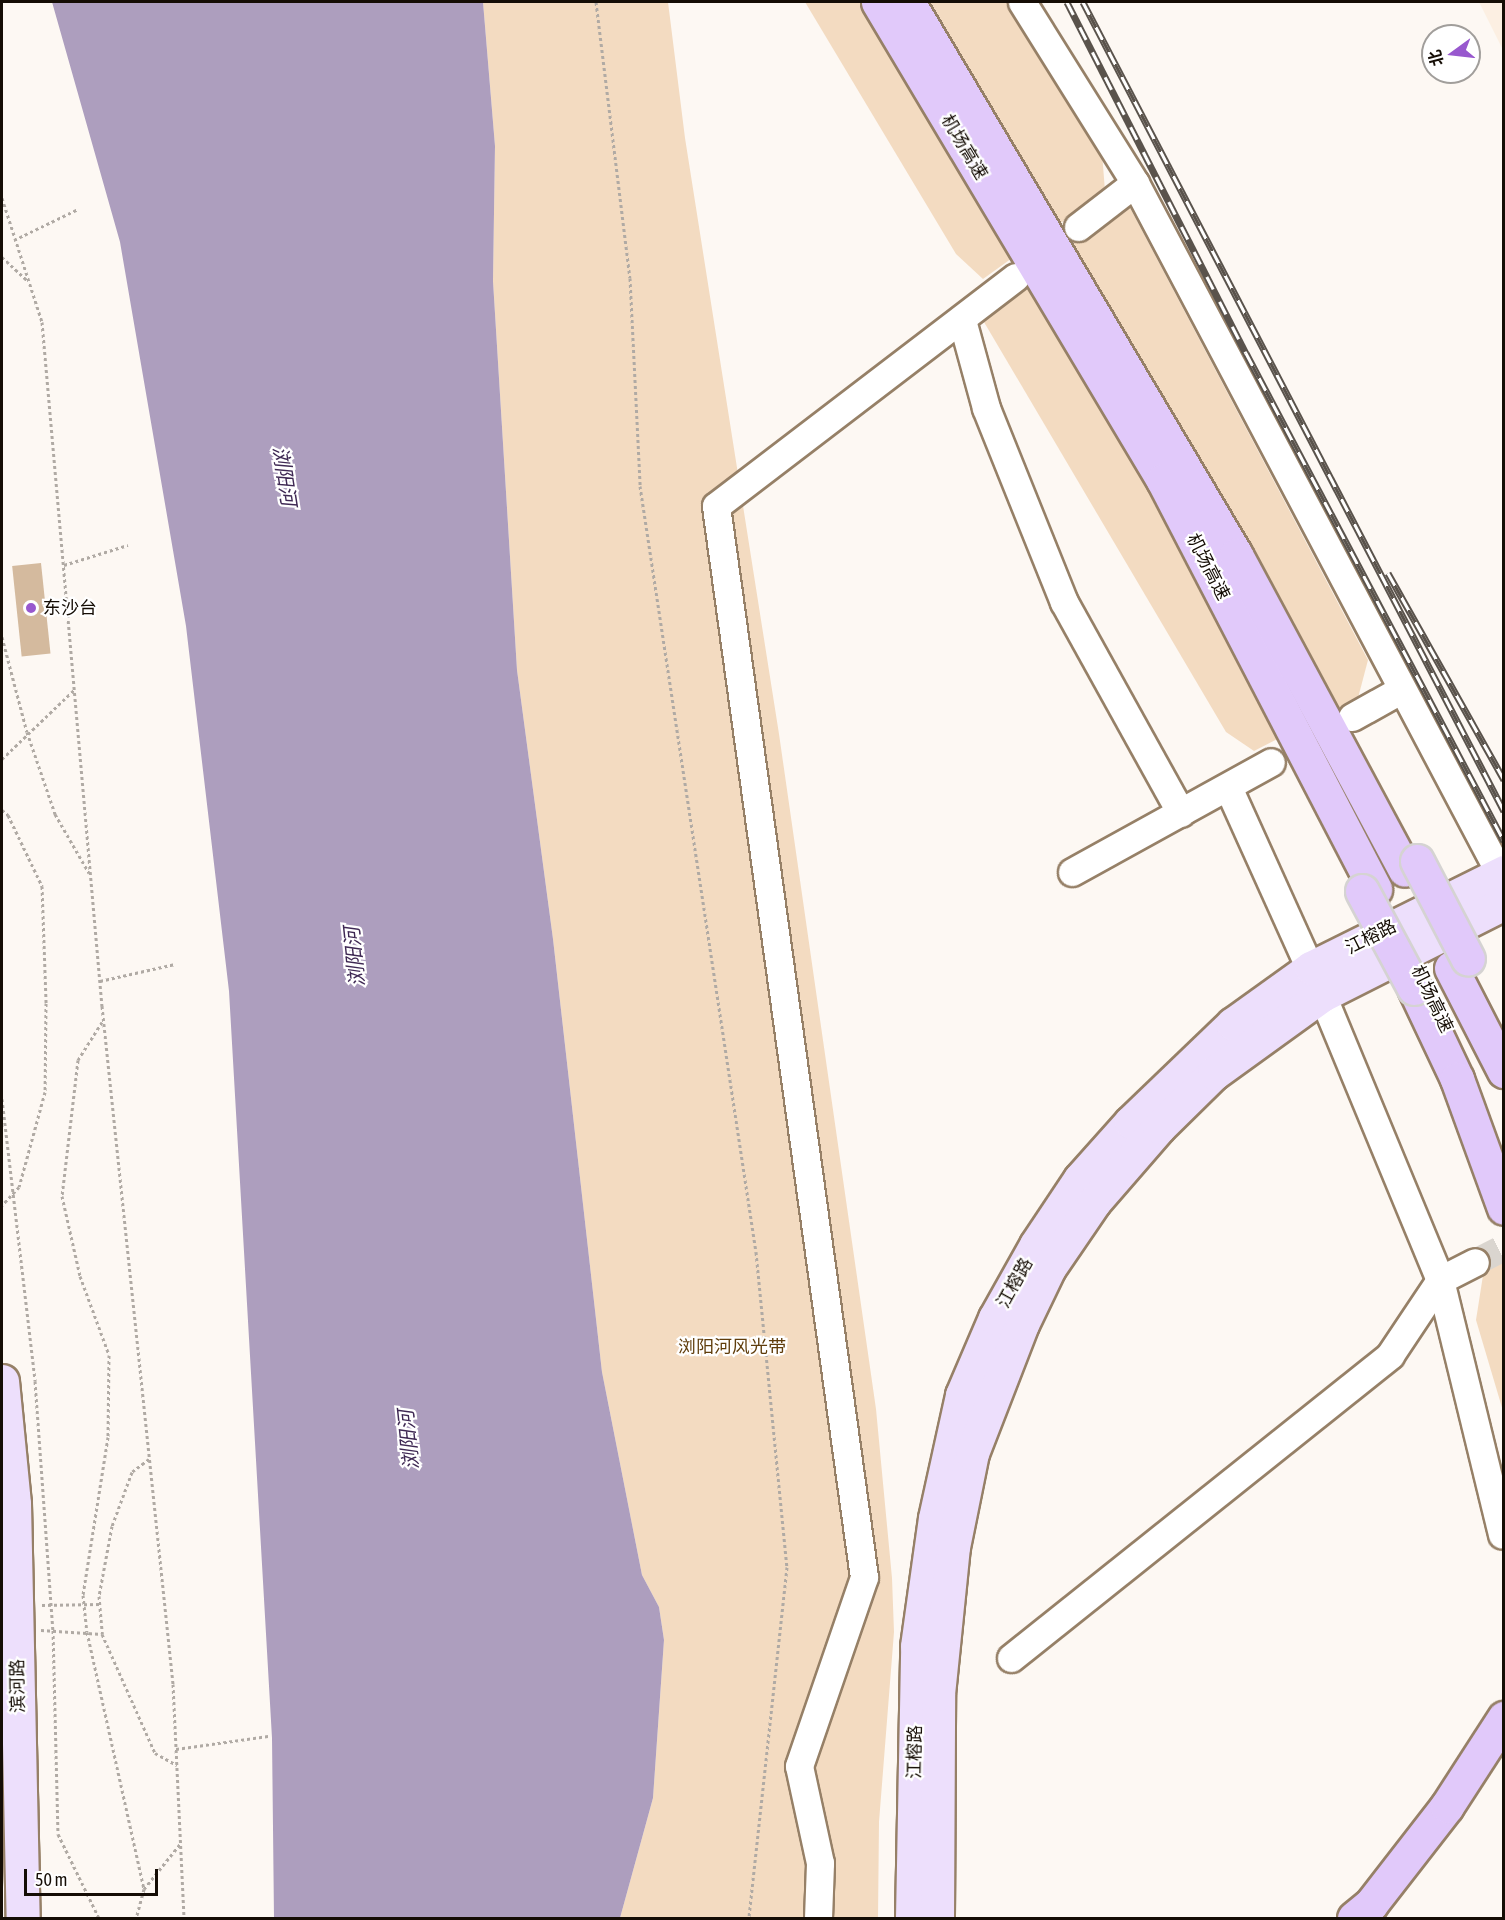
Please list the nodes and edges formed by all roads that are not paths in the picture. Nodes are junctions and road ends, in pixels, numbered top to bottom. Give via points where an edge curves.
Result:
1 (878, 2) edge
2 (908, 2) edge
3 (1022, 2) edge
4 (1135, 183) junction
5 (1078, 227) dead end
6 (1016, 277) dead end
7 (962, 320) junction
8 (1402, 689) junction
9 (1352, 717) dead end
10 (1271, 762) dead end
11 (1228, 787) junction
12 (1181, 813) junction
13 (1072, 872) dead end
14 (1503, 882) edge
15 (1439, 974) junction
16 (1317, 981) junction
17 (1503, 1033) edge
18 (1503, 1071) edge
19 (1503, 1152) edge
20 (1503, 1208) edge
21 (1475, 1262) tunnel mouth
22 (1440, 1280) junction
23 (2, 1381) edge
24 (1502, 1535) edge
25 (1011, 1658) dead end
26 (9, 1679) edge
27 (1503, 1718) edge
28 (23, 1918) edge
29 (818, 1918) edge
30 (912, 1918) edge
31 (937, 1918) edge
32 (1354, 1918) edge

1 - 15 highway, 机场高速 via 1163,480 1368,890
2 - 15 highway, 机场高速 via 1236,555 1343,756 1411,866
3 - 4 street
4 - 5 street
4 - 8 street
6 - 7 street
7 - 12 street via 986,408 1065,602
7 - 29 street via 716,506 864,1577 799,1766 820,1863
8 - 9 street
8 - 14 street
10 - 11 street
11 - 12 street
11 - 16 street
12 - 13 street
14 - 16 main road, 江榕路
15 - 17 highway
15 - 18 highway, 机场高速
15 - 19 highway, 机场高速
15 - 20 highway via 1457,1079
16 - 22 street
16 - 30 main road, 江榕路 via 1233,1024 1171,1080 1080,1179 995,1318 962,1395 923,1584 917,1646
16 - 31 main road, 江榕路 via 1159,1127 1088,1212 1049,1268 1022,1324 972,1453 942,1621
21 - 22 street
22 - 24 street
22 - 25 street via 1390,1355
23 - 26 main road, 滨河路 via 14,1504 16,1617
26 - 28 main road, 滨河路
27 - 32 highway via 1447,1806 1371,1904

